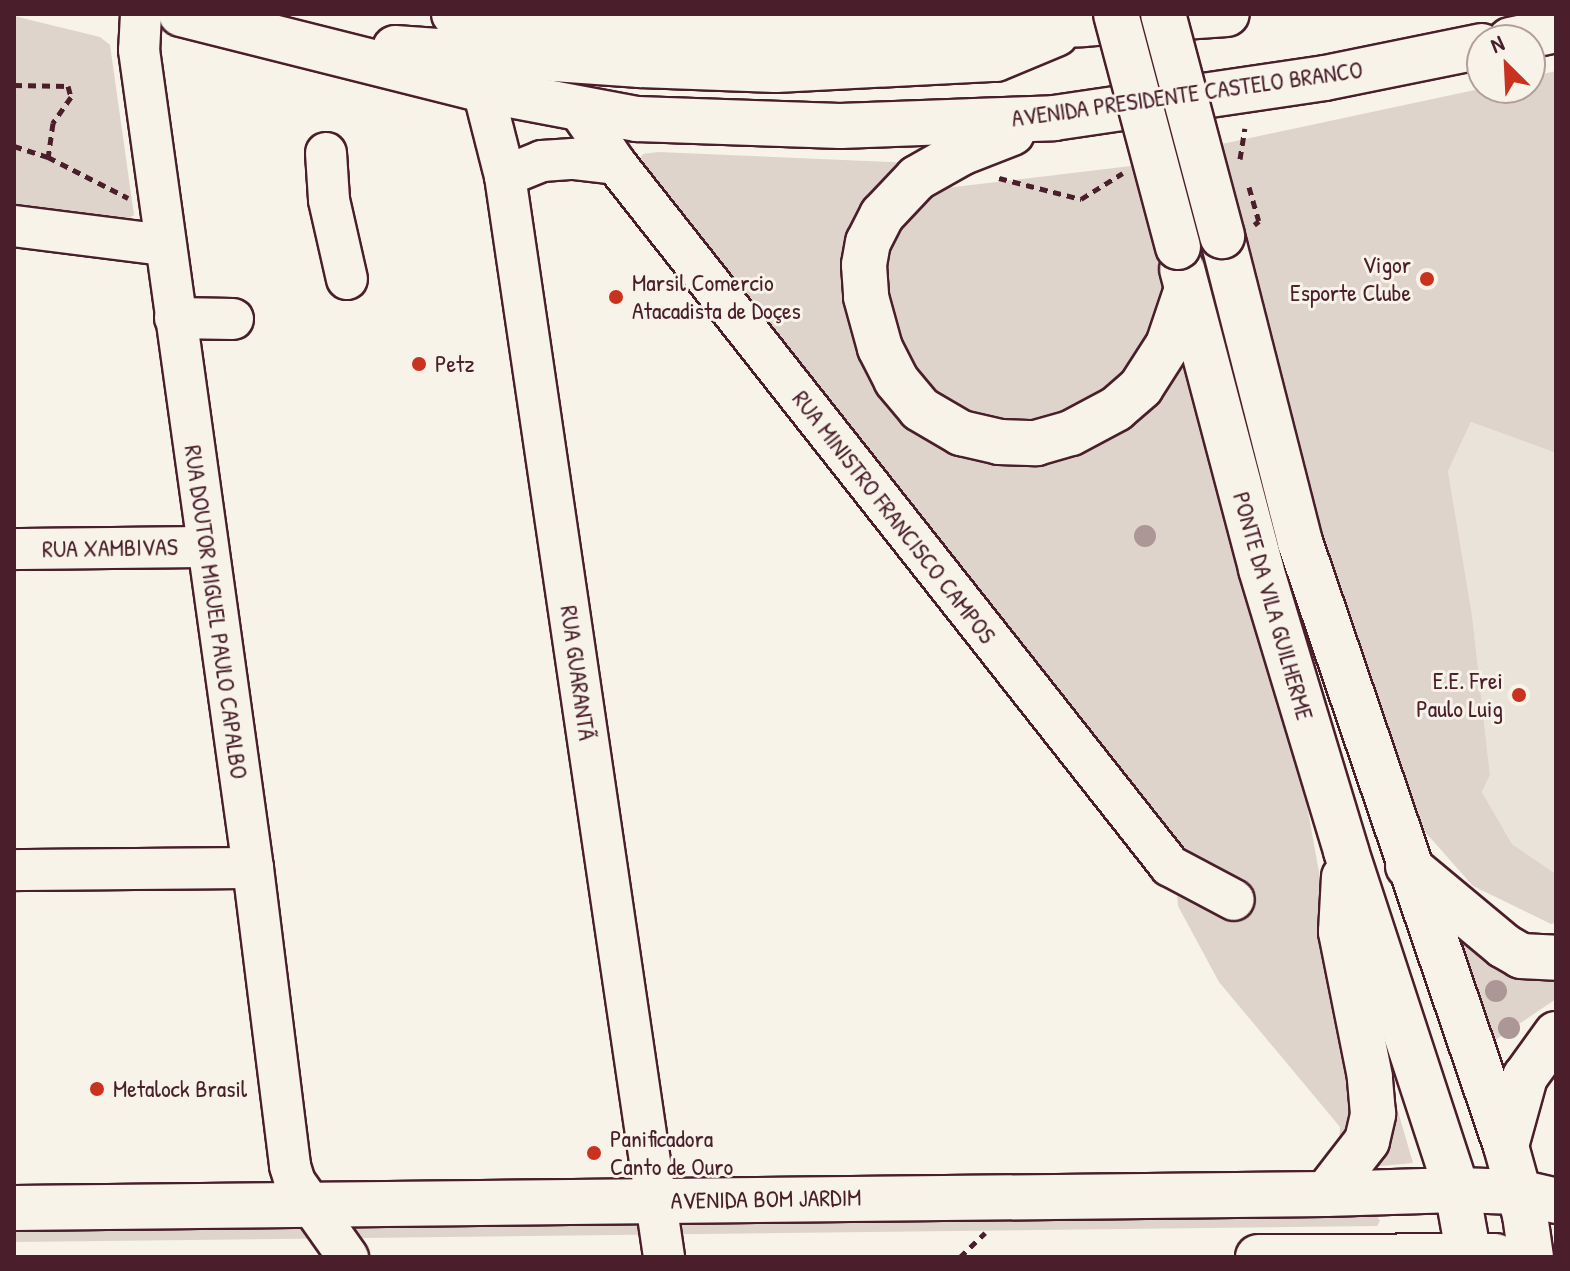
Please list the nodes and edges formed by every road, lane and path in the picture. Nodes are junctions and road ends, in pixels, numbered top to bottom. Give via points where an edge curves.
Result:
1 (141, 14) edge
2 (181, 14) edge
3 (454, 14) edge
4 (1163, 14) edge
5 (1227, 14) edge
6 (1099, 19) edge
7 (1466, 49) edge
8 (333, 50) junction
9 (14, 85) edge
10 (483, 90) junction
11 (577, 107) junction
12 (1054, 118) junction
13 (14, 146) edge
14 (326, 153) dead end
15 (48, 157) junction
16 (616, 164) junction
17 (505, 176) junction
18 (998, 178) dead end
19 (1081, 199) dead end
20 (14, 226) edge
21 (163, 230) junction
22 (1182, 268) junction
23 (347, 279) dead end
24 (175, 318) junction
25 (233, 319) dead end
26 (206, 547) junction
27 (14, 549) edge
28 (1346, 851) junction
29 (1408, 866) junction
30 (253, 868) junction
31 (14, 870) edge
32 (1234, 900) dead end
33 (1556, 958) edge
34 (1556, 1034) edge
35 (1506, 1146) junction
36 (1457, 1190) junction
37 (1326, 1194) junction
38 (1537, 1196) edge
39 (654, 1201) junction
40 (312, 1204) junction
41 (14, 1208) edge
42 (1468, 1256) edge
43 (348, 1257) edge
44 (664, 1257) edge
45 (1258, 1257) edge
46 (1332, 1257) edge
47 (1522, 1257) edge
48 (1531, 1257) edge

1 - 21 street, RUA DOUTOR MIGUEL PAULO CAPALBO via 139,50
2 - 8 main road, AVENIDA PRESIDENTE CASTELO BRANCO
3 - 6 main road via 689,36
4 - 29 main road, PONTE DA VILA GUILHERME, bridge via 1300,542
5 - 6 main road
6 - 8 main road via 996,59 776,70 409,47
6 - 22 main road, PONTE DA VILA GUILHERME, bridge
7 - 12 main road, AVENIDA PRESIDENTE CASTELO BRANCO via 1325,78
8 - 10 main road, AVENIDA PRESIDENTE CASTELO BRANCO
9 - 15 path via 68,86 71,97 53,123
10 - 11 main road, AVENIDA PRESIDENTE CASTELO BRANCO
10 - 17 street, RUA GUARANTÃ
11 - 12 main road, AVENIDA PRESIDENTE CASTELO BRANCO via 637,119 840,126
11 - 16 street, RUA MINISTRO FRANCISCO CAMPOS
12 - 22 main road via 961,153 917,178 882,215 868,242 866,297 880,348 896,380 920,409 961,433 1036,443 1071,433 1116,409 1141,387 1168,345
13 - 15 path
14 - 23 street via 329,200
15 - 21 path
16 - 17 street via 542,161
16 - 32 street, RUA MINISTRO FRANCISCO CAMPOS via 1170,866
17 - 39 street, RUA GUARANTÃ
18 - 19 path
20 - 21 street
21 - 24 street, RUA DOUTOR MIGUEL PAULO CAPALBO
22 - 28 main road, PONTE DA VILA GUILHERME via 1261,569
24 - 25 street
24 - 26 street, RUA DOUTOR MIGUEL PAULO CAPALBO
26 - 27 street, RUA XAMBIVAS
26 - 30 street, RUA DOUTOR MIGUEL PAULO CAPALBO
28 - 36 main road, PONTE DA VILA GUILHERME
28 - 37 main road via 1341,932 1373,1114 1367,1141
29 - 33 main road via 1504,946 1521,956
29 - 35 main road, PONTE DA VILA GUILHERME
30 - 31 street
30 - 40 street, RUA DOUTOR MIGUEL PAULO CAPALBO via 290,1166
34 - 35 main road via 1525,1077
35 - 38 main road, PONTE DA VILA GUILHERME
36 - 37 main road, AVENIDA BOM JARDIM
36 - 38 main road, AVENIDA BOM JARDIM
36 - 42 main road, PONTE DA VILA GUILHERME
37 - 39 main road, AVENIDA BOM JARDIM
38 - 48 main road, PONTE DA VILA GUILHERME
39 - 40 main road, AVENIDA BOM JARDIM
39 - 44 street, RUA GUARANTÃ
40 - 41 main road, AVENIDA BOM JARDIM
40 - 43 street, RUA DOUTOR MIGUEL PAULO CAPALBO
42 - 46 main road
42 - 47 main road
45 - 46 main road

